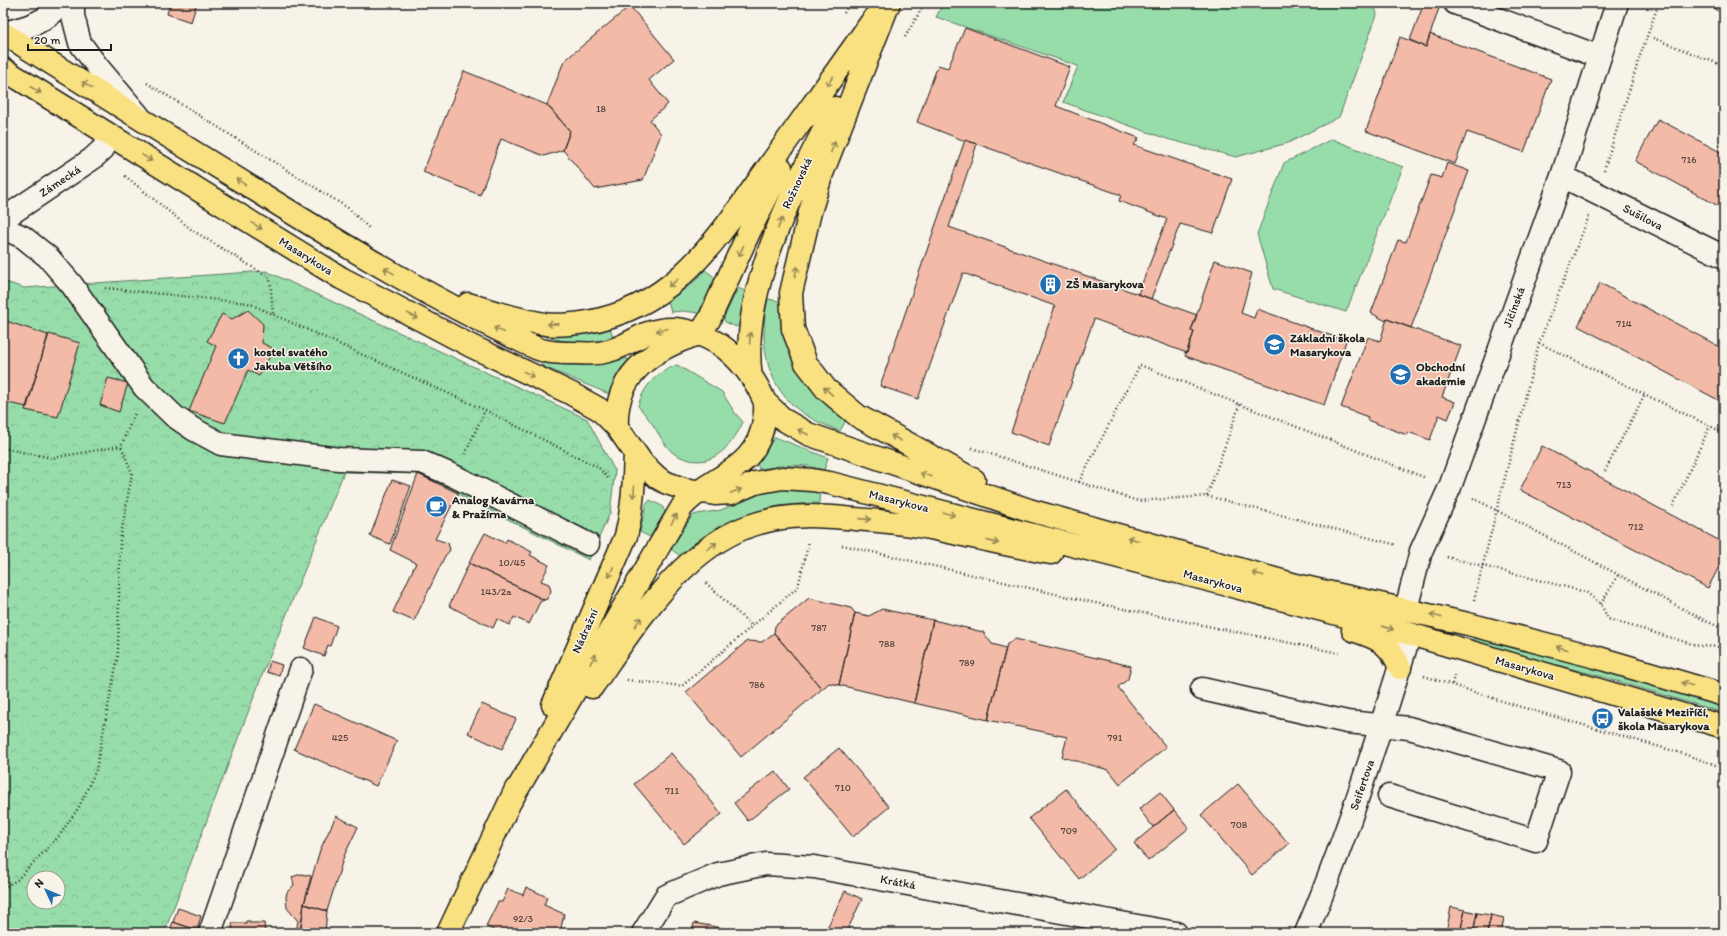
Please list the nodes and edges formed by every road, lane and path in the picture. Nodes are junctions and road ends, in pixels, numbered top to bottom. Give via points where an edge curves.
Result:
1 (62, 3) edge
2 (73, 3) edge
3 (887, 3) edge
4 (1455, 3) edge
5 (1617, 3) edge
6 (3, 33) edge
7 (1653, 38) dead end
8 (1600, 57) junction
9 (1724, 66) edge
10 (3, 69) edge
11 (145, 82) dead end
12 (814, 103) junction
13 (143, 121) junction
14 (111, 136) junction
15 (1724, 139) edge
16 (1720, 146) dead end
17 (124, 176) dead end
18 (1562, 176) junction
19 (3, 219) edge
20 (3, 228) edge
21 (370, 229) dead end
22 (1724, 257) edge
23 (72, 285) junction
24 (423, 289) junction
25 (273, 314) junction
26 (700, 334) junction
27 (751, 377) junction
28 (144, 387) junction
29 (1645, 394) junction
30 (765, 402) junction
31 (1240, 404) junction
32 (485, 410) junction
33 (1710, 426) junction
34 (617, 427) junction
35 (1724, 433) edge
36 (121, 446) junction
37 (968, 447) dead end
38 (3, 448) edge
39 (636, 453) junction
40 (1605, 471) dead end
41 (456, 477) junction
42 (611, 480) dead end
43 (1079, 482) junction
44 (1450, 487) junction
45 (697, 492) junction
46 (1207, 496) junction
47 (1673, 506) dead end
48 (1029, 510) junction
49 (1497, 510) junction
50 (804, 538) dead end
51 (588, 544) dead end
52 (839, 544) dead end
53 (1421, 551) junction
54 (1483, 565) junction
55 (1618, 575) junction
56 (705, 583) dead end
57 (1228, 585) junction
58 (1474, 600) dead end
59 (1601, 604) junction
60 (1406, 609) junction
61 (752, 626) junction
62 (1724, 629) edge
63 (1410, 634) junction
64 (1724, 647) edge
65 (1462, 650) junction
66 (1341, 653) dead end
67 (1400, 668) junction
68 (301, 669) dead end
69 (1422, 675) dead end
70 (620, 680) dead end
71 (1202, 690) dead end
72 (1724, 695) edge
73 (1383, 725) junction
74 (1724, 727) edge
75 (1724, 739) edge
76 (1724, 768) edge
77 (1389, 796) dead end
78 (510, 802) junction
79 (3, 888) edge
80 (210, 933) edge
81 (448, 933) edge
82 (643, 933) edge
83 (1176, 933) edge
84 (1306, 933) edge

1 - 6 street via 42,20
2 - 13 street via 73,16 80,43
3 -> 12 main road, Rožnovská
27 -> 3 main road, Rožnovská via 750,332 758,287 781,220 797,181
48 -> 3 main road via 858,416 826,389 806,362 793,329 791,293 810,212 821,176
4 - 8 street
5 - 8 street, Jičínská
13 -> 6 main road
7 - 9 path
8 - 18 street, Jičínská
10 -> 14 main road, Masarykova
11 - 21 path via 348,208
12 -> 24 main road via 702,256 657,295 631,310 604,319 575,324 546,324 492,312
12 -> 26 main road, Rožnovská
24 -> 13 main road via 358,254
14 - 19 street, Zámecká via 103,150 92,159
14 -> 34 main road, Masarykova via 341,278 471,346 570,393 599,409
15 - 16 path
17 - 25 path via 192,230 270,278
18 - 22 street, Sušilova
18 - 44 street, Jičínská
20 - 23 street via 23,237 48,257
23 - 25 path via 248,303
23 - 28 street
26 -> 24 main road via 677,328 658,331 597,354 541,350 485,324
25 - 32 path
26 - 27 main road via 732,354
26 - 34 main road via 669,345 642,364 623,389 617,410
27 - 30 main road, Masarykova
28 - 36 path
28 - 41 street via 174,416 221,444 339,459 422,462
29 - 33 path
29 - 40 path
29 - 49 path via 1539,343
30 - 45 main road, Nádražní via 763,425 754,449 733,471
48 -> 30 main road, Masarykova via 808,434 784,420
31 - 43 path via 1140,365
31 - 44 path
31 - 46 path
32 - 41 path
32 - 42 path via 599,468
33 - 35 path
33 - 47 path
34 - 39 main road, Masarykova
36 - 38 path via 52,458
36 - 79 path via 132,473 120,540 118,655 96,770 79,807 59,836 17,880
37 - 43 path
39 - 45 main road, Masarykova via 643,464 658,478 675,487
39 -> 78 main road, Nádražní via 632,515 626,536
41 - 51 street
43 - 46 path via 1138,500
44 - 49 path
44 - 53 street, Jičínská
45 -> 57 main road, Masarykova via 723,494 772,480 812,480
78 -> 45 main road, Nádražní via 678,513
46 - 53 path
60 -> 48 main road, Masarykova via 1296,585
49 - 54 path
49 - 55 path
50 - 61 path via 810,539 798,587
52 - 66 path via 1095,604
53 - 54 path
53 - 60 street, Jičínská
54 - 58 path
54 - 59 path via 1586,592
55 - 59 path
55 - 62 path
56 - 61 path
57 -> 63 main road, Masarykova
57 - 67 main road via 1368,635 1392,651
78 -> 57 main road via 648,607 682,570 708,548 728,535 759,522 809,515 886,521
59 - 64 path via 1608,619 1699,646
72 -> 60 main road, Masarykova via 1592,656
61 - 70 path via 682,686
63 - 65 main road, Masarykova
63 - 67 street, Seifertova
65 - 74 main road, Masarykova
65 - 75 main road
67 - 73 street, Seifertova
68 - 80 street
69 - 76 path
71 - 73 street via 1346,722
73 - 77 street via 1409,728 1559,771 1536,842
73 - 84 street, Seifertova via 1328,881
78 - 81 main road, Nádražní
82 - 83 street, Krátká via 666,896 718,874 766,864 814,867

